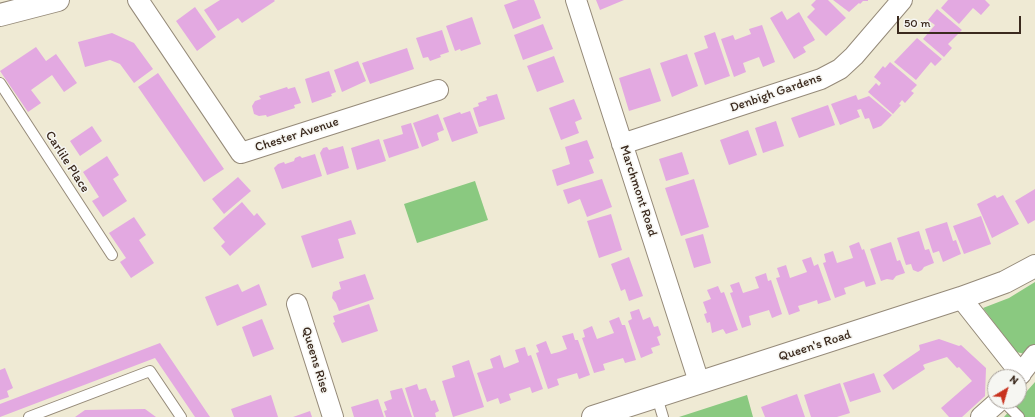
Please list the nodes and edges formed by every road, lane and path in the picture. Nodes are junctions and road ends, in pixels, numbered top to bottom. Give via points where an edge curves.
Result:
1 (58, 0) edge
2 (138, 0) edge
3 (576, 0) edge
4 (902, 0) edge
5 (0, 15) edge
6 (0, 83) edge
7 (438, 90) dead end
8 (622, 144) junction
9 (112, 255) dead end
10 (1035, 266) edge
11 (961, 298) junction
12 (298, 304) dead end
13 (1035, 355) edge
14 (1015, 369) edge
15 (1024, 369) edge
16 (699, 382) junction
17 (660, 407) edge
18 (990, 409) edge
19 (1011, 409) edge
20 (28, 417) edge
21 (182, 417) edge
22 (333, 417) edge
23 (592, 417) edge
24 (981, 417) edge
25 (1019, 417) edge

1 - 5 main road
2 - 7 street, Chester Avenue via 241,153
3 - 8 street, Marchmont Road
4 - 8 street, Denbigh Gardens via 854,56 840,69 821,79
6 - 9 lane, Carlile Place
8 - 16 street, Marchmont Road
10 - 11 main road, Queen's Road via 1005,282
11 - 14 street
11 - 16 main road, Queen's Road
12 - 22 street, Queens Rise
13 - 15 street
16 - 17 main road, Queen's Road
17 - 23 main road, Queen's Road
18 - 24 street
19 - 25 lane
20 - 21 lane via 150,371

